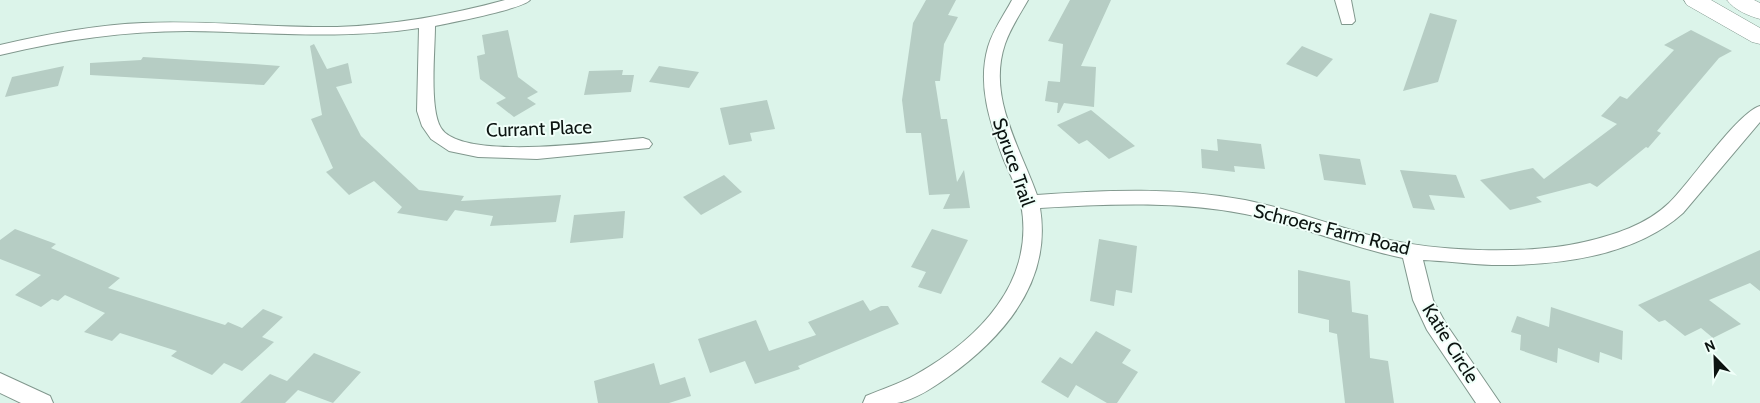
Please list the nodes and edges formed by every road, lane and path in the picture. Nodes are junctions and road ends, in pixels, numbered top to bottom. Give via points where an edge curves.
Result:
1 (522, 0) edge
2 (1020, 0) edge
3 (1344, 0) edge
4 (1695, 0) edge
5 (1738, 0) edge
6 (1760, 12) edge
7 (1347, 21) dead end
8 (427, 22) junction
9 (1760, 37) edge
10 (0, 50) edge
11 (1760, 112) edge
12 (643, 144) dead end
13 (1030, 202) junction
14 (1411, 251) junction
15 (0, 382) edge
16 (42, 403) edge
17 (874, 403) edge
18 (1489, 403) edge

1 - 8 street
2 - 13 street, Spruce Trail via 996,47 992,72 993,99
3 - 7 street
4 - 9 main road
5 - 6 main road
8 - 10 street via 363,30 308,32 161,27 34,41
8 - 12 street, Currant Place via 426,111 430,125 440,139 459,148 489,154
11 - 14 street, Schroers Farm Road via 1665,217 1627,237 1583,250 1527,256 1469,258
13 - 14 street, Schroers Farm Road via 1148,196 1195,200 1245,207
13 - 17 street, Spruce Trail via 1033,222 1030,258 1018,292 994,324 960,356 930,377
14 - 18 street, Katie Circle via 1423,300 1438,330
15 - 16 street

